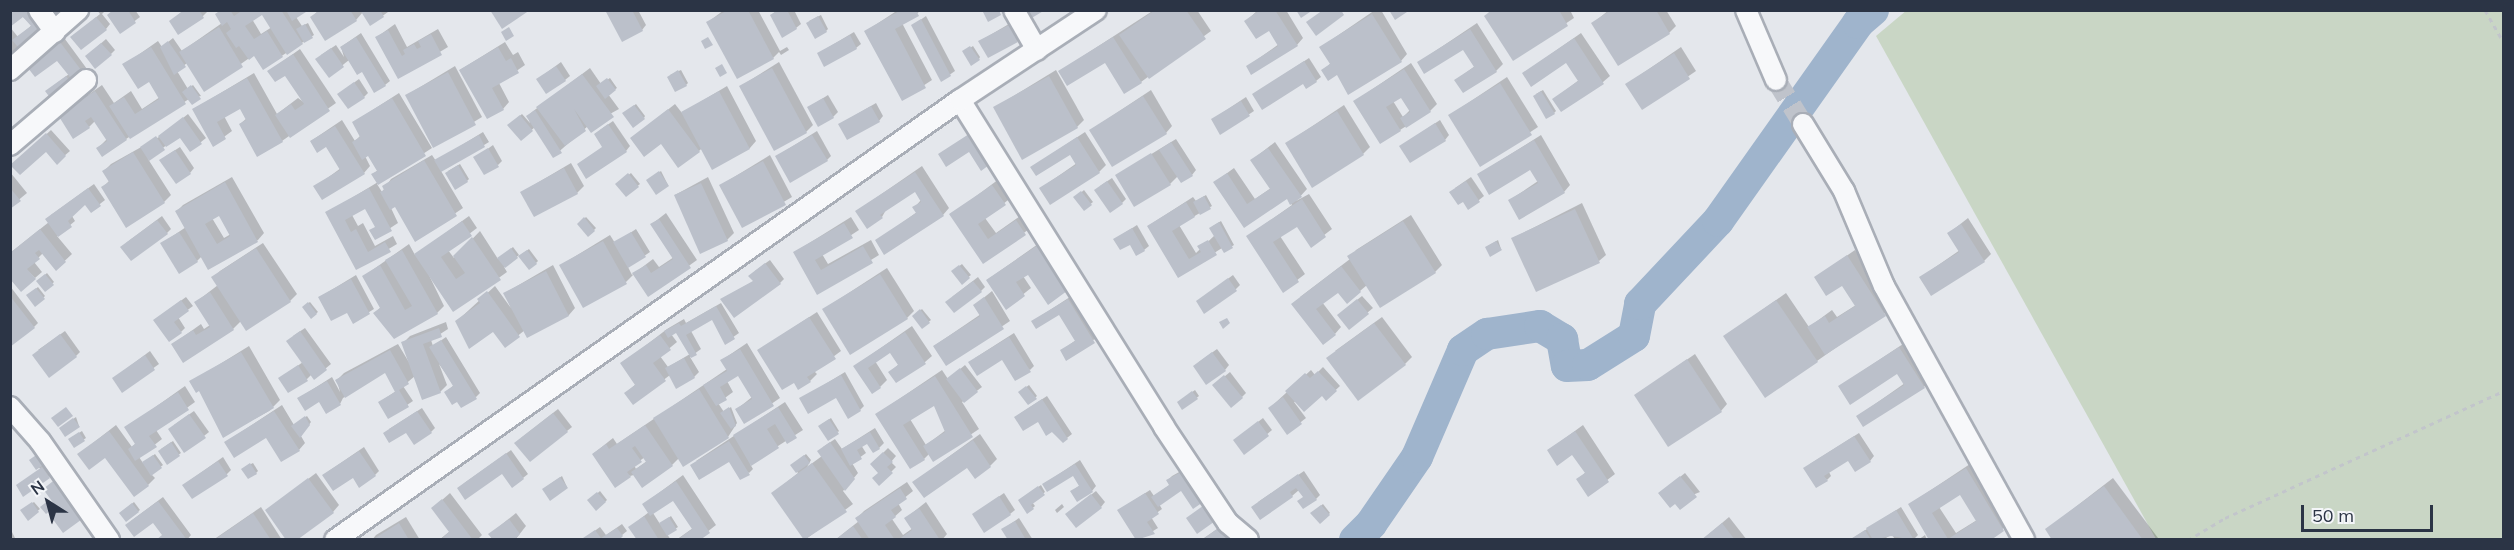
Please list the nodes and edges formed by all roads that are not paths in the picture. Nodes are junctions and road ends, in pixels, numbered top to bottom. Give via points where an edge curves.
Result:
1 (39, 10) edge
2 (78, 10) edge
3 (1014, 10) edge
4 (1096, 10) edge
5 (1746, 10) edge
6 (55, 32) junction
7 (1037, 50) junction
8 (10, 70) edge
9 (86, 80) dead end
10 (1776, 80) tunnel mouth
11 (960, 100) junction
12 (1803, 124) tunnel mouth
13 (10, 145) edge
14 (10, 407) edge
15 (109, 540) edge
16 (335, 540) edge
17 (1248, 540) edge
18 (2024, 540) edge

1 - 6 street
2 - 6 street
3 - 7 street
4 - 7 street
5 - 10 street
6 - 8 street
7 - 11 street
9 - 13 street
11 - 16 street
11 - 17 street via 1164,427 1228,523
12 - 18 street via 1844,190 1884,286
14 - 15 street via 40,441

